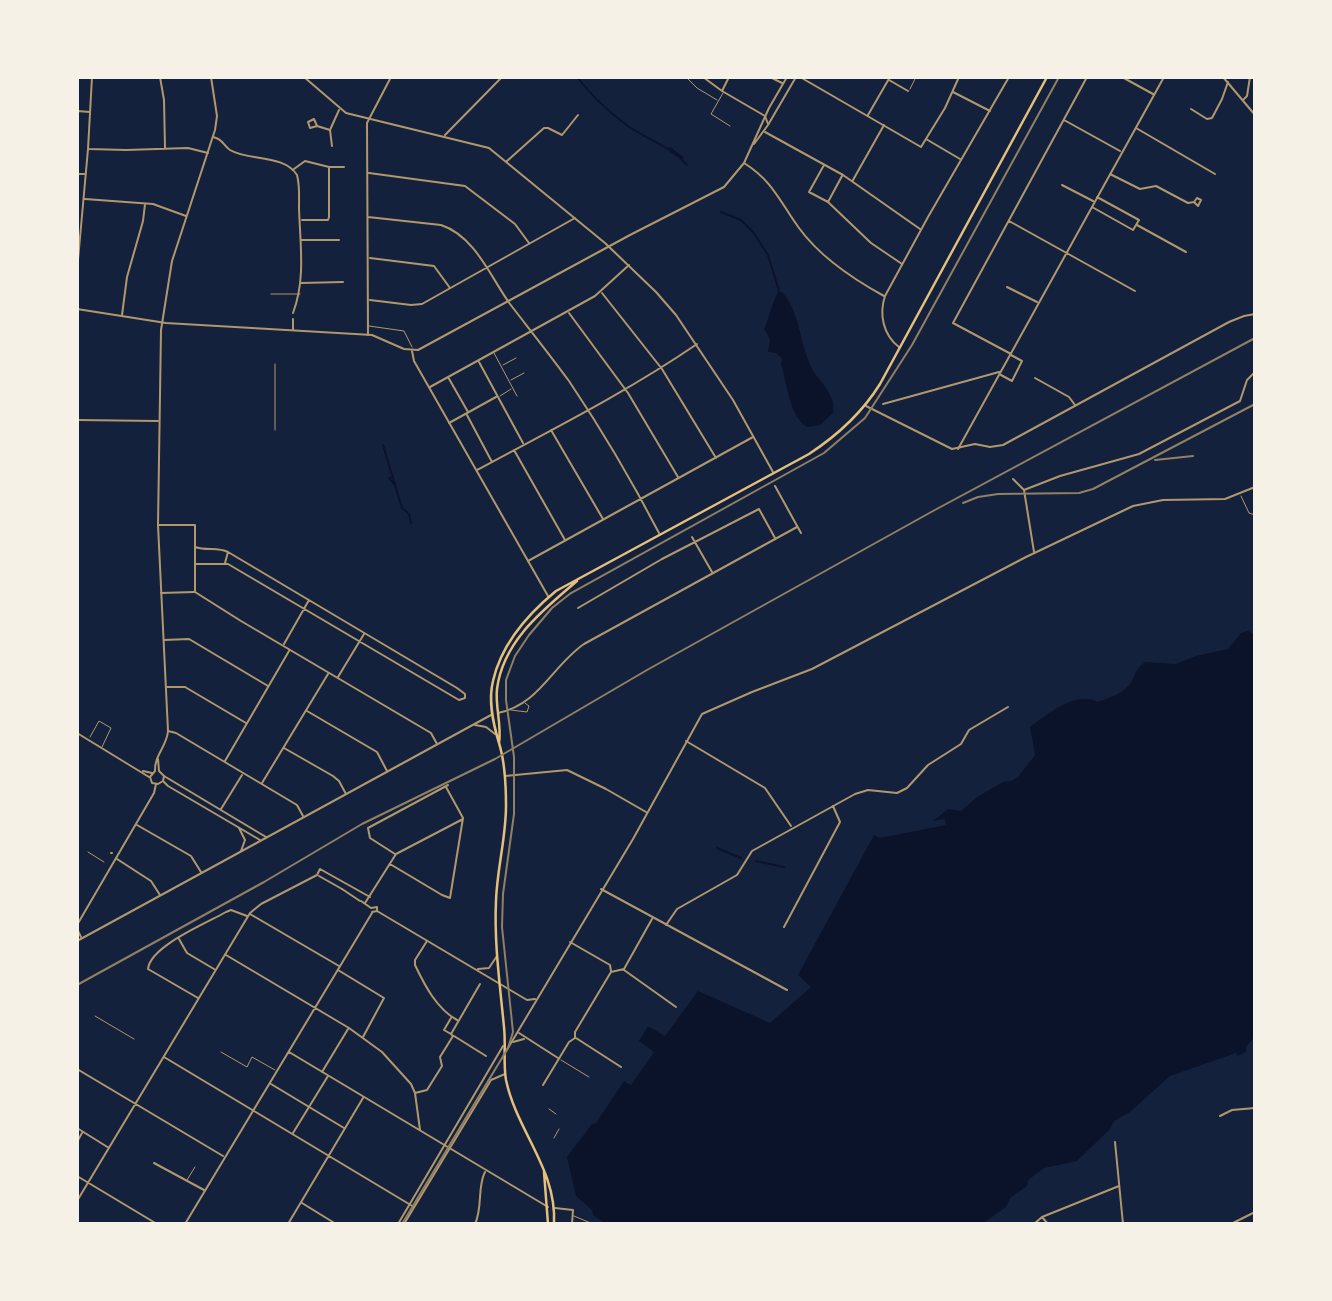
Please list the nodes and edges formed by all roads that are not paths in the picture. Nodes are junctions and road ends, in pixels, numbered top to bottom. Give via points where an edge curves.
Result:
1 (92, 77) edge
2 (160, 77) edge
3 (211, 77) edge
4 (304, 77) edge
5 (391, 77) edge
6 (502, 77) edge
7 (686, 77) edge
8 (703, 77) edge
9 (729, 77) edge
10 (770, 77) edge
11 (787, 77) edge
12 (798, 77) edge
13 (916, 77) edge
14 (959, 77) edge
15 (1010, 77) edge
16 (1047, 77) edge
17 (1087, 77) edge
18 (1164, 77) edge
19 (1223, 77) edge
20 (1250, 77) edge
21 (889, 78) edge
22 (1122, 78) edge
23 (1228, 82) junction
24 (783, 84) junction
25 (908, 91) joint
26 (722, 92) junction
27 (953, 92) junction
28 (1154, 94) junction
29 (719, 100) junction
30 (1244, 100) junction
31 (339, 109) junction
32 (1191, 109) dead end
33 (77, 111) edge
34 (991, 112) junction
35 (91, 113) junction
36 (1255, 115) edge
37 (578, 116) dead end
38 (765, 116) junction
39 (868, 116) junction
40 (368, 120) junction
41 (1064, 120) junction
42 (768, 125) junction
43 (884, 125) junction
44 (317, 126) dead end
45 (730, 126) dead end
46 (1135, 128) junction
47 (330, 130) junction
48 (764, 131) junction
49 (444, 136) junction
50 (214, 137) junction
51 (926, 139) junction
52 (332, 146) dead end
53 (751, 147) junction
54 (88, 149) junction
55 (165, 149) junction
56 (1121, 151) junction
57 (208, 153) junction
58 (961, 160) junction
59 (507, 162) junction
60 (744, 163) junction
61 (824, 164) junction
62 (329, 167) junction
63 (344, 167) dead end
64 (293, 170) junction
65 (368, 173) junction
66 (77, 174) edge
67 (86, 174) junction
68 (1109, 174) junction
69 (1215, 174) dead end
70 (842, 175) junction
71 (852, 181) junction
72 (1062, 185) dead end
73 (1096, 197) junction
74 (84, 199) junction
75 (828, 202) junction
76 (1093, 202) junction
77 (1194, 202) dead end
78 (145, 204) junction
79 (1091, 207) junction
80 (187, 217) junction
81 (368, 217) junction
82 (575, 218) junction
83 (301, 220) junction
84 (1008, 221) junction
85 (1136, 225) junction
86 (921, 229) junction
87 (301, 240) junction
88 (338, 240) dead end
89 (79, 242) edge
90 (529, 244) junction
91 (609, 247) junction
92 (1186, 252) dead end
93 (1066, 253) junction
94 (369, 258) junction
95 (902, 264) junction
96 (629, 265) junction
97 (486, 268) junction
98 (77, 271) edge
99 (343, 282) dead end
100 (300, 283) junction
101 (1007, 287) dead end
102 (450, 288) junction
103 (1135, 291) dead end
104 (602, 292) junction
105 (271, 294) dead end
106 (300, 294) junction
107 (885, 296) junction
108 (369, 300) junction
109 (508, 301) junction
110 (1038, 303) junction
111 (77, 309) edge
112 (568, 312) junction
113 (293, 313) dead end
114 (1255, 314) edge
115 (121, 317) junction
116 (293, 319) dead end
117 (162, 323) junction
118 (369, 326) junction
119 (293, 330) junction
120 (532, 332) junction
121 (368, 335) junction
122 (697, 344) junction
123 (900, 347) junction
124 (412, 351) junction
125 (494, 353) junction
126 (1011, 354) junction
127 (516, 358) dead end
128 (478, 362) junction
129 (275, 364) dead end
130 (501, 366) junction
131 (662, 369) junction
132 (1255, 372) edge
133 (524, 373) dead end
134 (1000, 374) junction
135 (448, 377) junction
136 (1035, 378) dead end
137 (509, 381) junction
138 (429, 388) junction
139 (513, 388) junction
140 (625, 390) junction
141 (517, 396) dead end
142 (497, 397) junction
143 (883, 404) dead end
144 (865, 405) junction
145 (1075, 405) junction
146 (587, 410) junction
147 (467, 413) junction
148 (77, 420) edge
149 (158, 421) junction
150 (449, 423) junction
151 (275, 430) dead end
152 (551, 430) junction
153 (754, 437) junction
154 (524, 445) junction
155 (958, 449) junction
156 (514, 450) junction
157 (716, 458) junction
158 (492, 462) junction
159 (476, 471) junction
160 (774, 473) junction
161 (678, 478) junction
162 (1013, 479) dead end
163 (775, 486) dead end
164 (1255, 486) edge
165 (1024, 490) junction
166 (1240, 494) junction
167 (641, 499) junction
168 (1255, 515) edge
169 (603, 520) junction
170 (158, 525) junction
171 (797, 527) junction
172 (801, 533) dead end
173 (660, 535) junction
174 (692, 537) dead end
175 (776, 539) junction
176 (566, 541) junction
177 (696, 541) junction
178 (195, 547) junction
179 (228, 552) junction
180 (1034, 553) junction
181 (528, 561) junction
182 (195, 564) junction
183 (225, 564) junction
184 (712, 573) junction
185 (195, 592) junction
186 (161, 593) junction
187 (309, 599) junction
188 (550, 599) junction
189 (304, 608) junction
190 (578, 608) dead end
191 (364, 633) junction
192 (164, 640) junction
193 (359, 641) junction
194 (283, 645) junction
195 (290, 650) junction
196 (328, 673) junction
197 (337, 678) junction
198 (268, 686) junction
199 (166, 687) junction
200 (525, 703) junction
201 (1008, 707) dead end
202 (306, 710) junction
203 (511, 710) junction
204 (498, 713) junction
205 (492, 715) junction
206 (247, 723) junction
207 (474, 725) junction
208 (168, 731) junction
209 (77, 733) edge
210 (495, 735) junction
211 (88, 739) junction
212 (686, 741) junction
213 (499, 743) junction
214 (437, 744) junction
215 (102, 747) junction
216 (284, 748) junction
217 (225, 762) junction
218 (138, 769) junction
219 (155, 772) junction
220 (388, 772) junction
221 (243, 773) junction
222 (164, 776) junction
223 (504, 776) junction
224 (150, 777) junction
225 (162, 782) junction
226 (156, 784) junction
227 (261, 785) junction
228 (346, 794) junction
229 (833, 805) junction
230 (220, 810) junction
231 (648, 812) junction
232 (304, 817) junction
233 (463, 818) junction
234 (136, 825) junction
235 (237, 826) junction
236 (791, 827) junction
237 (267, 837) junction
238 (261, 841) junction
239 (88, 852) dead end
240 (240, 852) junction
241 (396, 854) junction
242 (116, 859) junction
243 (104, 862) dead end
244 (390, 864) junction
245 (201, 873) junction
246 (318, 876) junction
247 (601, 889) junction
248 (160, 895) junction
249 (370, 897) junction
250 (365, 904) junction
251 (371, 908) junction
252 (377, 911) junction
253 (372, 912) junction
254 (248, 915) junction
255 (652, 918) junction
256 (666, 925) junction
257 (77, 927) edge
258 (784, 927) dead end
259 (82, 937) junction
260 (178, 939) junction
261 (77, 940) edge
262 (427, 941) junction
263 (570, 942) junction
264 (225, 954) junction
265 (497, 955) junction
266 (339, 967) junction
267 (473, 968) junction
268 (624, 969) junction
269 (215, 970) junction
270 (611, 972) junction
271 (480, 984) dead end
272 (500, 984) junction
273 (787, 990) dead end
274 (198, 998) junction
275 (537, 999) junction
276 (676, 1007) dead end
277 (314, 1008) junction
278 (95, 1016) dead end
279 (452, 1017) junction
280 (458, 1021) junction
281 (349, 1028) junction
282 (518, 1031) junction
283 (452, 1035) junction
284 (362, 1037) junction
285 (575, 1038) junction
286 (134, 1039) dead end
287 (525, 1039) junction
288 (505, 1042) junction
289 (512, 1043) junction
290 (221, 1052) dead end
291 (288, 1052) junction
292 (505, 1054) junction
293 (486, 1056) dead end
294 (163, 1057) junction
295 (559, 1059) junction
296 (621, 1067) dead end
297 (77, 1069) edge
298 (276, 1071) junction
299 (322, 1072) junction
300 (505, 1074) junction
301 (328, 1076) junction
302 (589, 1077) dead end
303 (269, 1083) junction
304 (544, 1084) dead end
305 (415, 1093) junction
306 (364, 1097) junction
307 (135, 1104) junction
308 (309, 1107) junction
309 (1255, 1108) edge
310 (549, 1109) dead end
311 (253, 1110) junction
312 (556, 1114) dead end
313 (1220, 1116) dead end
314 (419, 1117) junction
315 (413, 1127) junction
316 (77, 1128) edge
317 (345, 1128) junction
318 (559, 1129) dead end
319 (420, 1131) junction
320 (83, 1132) junction
321 (293, 1134) junction
322 (554, 1138) dead end
323 (77, 1142) edge
324 (1115, 1142) dead end
325 (444, 1146) junction
326 (109, 1148) junction
327 (449, 1149) junction
328 (329, 1156) junction
329 (225, 1157) junction
330 (154, 1163) dead end
331 (195, 1167) dead end
332 (544, 1170) junction
333 (486, 1171) junction
334 (77, 1176) edge
335 (187, 1180) junction
336 (88, 1183) junction
337 (1119, 1185) junction
338 (205, 1191) junction
339 (77, 1201) edge
340 (301, 1203) junction
341 (410, 1204) junction
342 (414, 1207) junction
343 (548, 1207) junction
344 (555, 1208) junction
345 (1255, 1212) edge
346 (574, 1216) junction
347 (1042, 1217) junction
348 (156, 1224) edge
349 (185, 1224) edge
350 (288, 1224) edge
351 (337, 1224) edge
352 (398, 1224) edge
353 (404, 1224) edge
354 (475, 1224) edge
355 (548, 1224) edge
356 (554, 1224) edge
357 (572, 1224) edge
358 (593, 1224) edge
359 (1034, 1224) edge
360 (1048, 1224) edge
361 (1123, 1224) edge
362 (1231, 1224) edge

1 - 35 street
2 - 55 street
3 - 50 street via 217,116
4 - 31 street
5 - 40 street
6 - 49 street
7 - 29 street
8 - 26 street
9 - 26 street
10 - 24 street
11 - 24 street
12 - 39 street
12 - 42 street
13 - 25 street
14 - 27 street
15 - 34 street
16 - 123 main road
17 - 41 street
18 - 28 street
19 - 23 street
20 - 30 street
21 - 25 street
21 - 39 street
22 - 28 street
23 - 30 street
23 - 32 street via 1212,118
24 - 38 street
26 - 29 street
26 - 38 street
27 - 34 street
27 - 51 street
28 - 46 street
29 - 45 street via 711,114
30 - 36 street
31 - 40 street
31 - 47 street
33 - 35 street
34 - 58 street
35 - 54 street
37 - 59 street via 562,135 544,128
38 - 42 street
38 - 53 street
39 - 43 street
40 - 49 street
40 - 65 street
41 - 56 street
41 - 84 street
42 - 48 street
43 - 51 street via 921,147
43 - 71 street
44 - 47 street
46 - 56 street
46 - 69 street
47 - 52 street
48 - 53 street
48 - 61 street
49 - 59 street via 485,146
50 - 57 street
50 - 64 street via 231,150
51 - 58 street
53 - 60 street
54 - 55 street
54 - 67 street
55 - 57 street
56 - 68 street
57 - 80 street
58 - 86 street
59 - 82 street
60 - 91 street via 724,187
60 - 107 street via 773,187 814,245
61 - 70 street
61 - 75 street via 809,192
62 - 63 street
62 - 64 street via 305,161
62 - 83 street via 328,220
64 - 83 street via 299,184
65 - 81 street
65 - 90 street via 465,186 514,224
66 - 67 street
67 - 74 street
68 - 73 street
68 - 77 street via 1136,188 1156,186
70 - 71 street
70 - 75 street
71 - 86 street
72 - 76 street
73 - 76 street
73 - 85 street via 1139,220
74 - 78 street
74 - 89 street
75 - 95 street via 871,243
76 - 79 street
78 - 80 street
78 - 115 street
79 - 85 street via 1133,230
79 - 93 street
80 - 117 street via 168,276
81 - 94 street
81 - 97 street via 450,228 472,247
82 - 90 street
82 - 91 street
83 - 87 street
84 - 93 street
84 - 126 street via 954,323
85 - 92 street
86 - 95 street
87 - 88 street
87 - 100 street
89 - 98 street
90 - 97 street
91 - 96 street
91 - 109 street
93 - 103 street
93 - 110 street
94 - 102 street via 434,266
94 - 108 street
95 - 107 street
96 - 104 street
96 - 122 street via 677,315
97 - 102 street
97 - 109 street
99 - 100 street
100 - 106 street
101 - 110 street
102 - 108 street via 418,305
104 - 112 street
104 - 131 street
105 - 106 street
106 - 113 street
107 - 123 street via 884,324
108 - 118 street
109 - 120 street
109 - 124 street
110 - 126 street
111 - 115 street
112 - 120 street
112 - 140 street
114 - 145 street via 1229,322
115 - 117 street
116 - 119 street
117 - 119 street
117 - 149 street
118 - 121 street
118 - 124 street via 404,331
119 - 121 street
120 - 125 street
120 - 146 street
121 - 124 street
122 - 131 street
122 - 153 street
123 - 144 main road
124 - 138 street
125 - 128 street
125 - 130 street
126 - 134 street
126 - 134 street via 1022,361 1012,381
127 - 130 street
128 - 135 street
128 - 142 street
129 - 151 street
130 - 137 street
131 - 140 street
131 - 157 street
132 - 165 street via 1240,401 1151,448
133 - 137 street
134 - 143 street
134 - 155 street
135 - 138 street
135 - 147 street
136 - 145 street
137 - 139 street
138 - 150 street
139 - 141 street
139 - 142 street
140 - 146 street
140 - 161 street
142 - 147 street
142 - 154 street
144 - 155 street
144 - 160 main road via 827,442
145 - 155 street via 1003,445
146 - 152 street
146 - 167 street
147 - 150 street
147 - 158 street
148 - 149 street
149 - 170 street
150 - 159 street
152 - 154 street
152 - 169 street
153 - 157 street
153 - 160 street
154 - 156 street
156 - 158 street
156 - 176 street
157 - 161 street
158 - 159 street
159 - 181 street
160 - 173 main road
161 - 167 street
162 - 165 street
163 - 171 street
164 - 166 street
165 - 180 street
166 - 168 street via 1249,513
166 - 180 street via 1138,504
167 - 169 street
167 - 173 street
169 - 176 street
170 - 178 street via 194,525
170 - 186 street
171 - 172 street
171 - 175 street
173 - 188 main road via 568,583
174 - 177 street
175 - 177 street via 759,509
175 - 184 street
176 - 181 street
177 - 184 street
177 - 190 street
178 - 179 street
178 - 182 street
179 - 183 street
179 - 187 street
180 - 212 street via 812,669 700,716
181 - 188 street
182 - 183 street
182 - 185 street
183 - 189 street
184 - 200 street via 580,646
185 - 186 street
185 - 194 street
186 - 192 street
187 - 189 street
187 - 191 street
188 - 204 main road via 503,667
188 - 205 main road via 517,632 497,666
189 - 193 street
189 - 194 street
191 - 193 street
191 - 193 street via 463,692 465,698 459,700
192 - 198 street via 189,639
192 - 199 street
193 - 197 street
194 - 195 street
195 - 196 street
195 - 198 street
196 - 197 street
196 - 202 street
197 - 214 street via 431,733
198 - 206 street
199 - 206 street via 185,687
199 - 208 street
200 - 203 street
200 - 203 street via 527,712
201 - 229 street via 969,730 961,744 928,765 907,788 897,793 860,792
202 - 216 street
202 - 220 street via 377,752
203 - 204 street
204 - 205 main road
204 - 213 main road
205 - 207 street
205 - 210 main road
206 - 217 street
207 - 210 street
207 - 214 street
208 - 217 street
208 - 219 street
209 - 211 street
210 - 213 main road
211 - 215 street
211 - 215 street via 99,721 111,728
212 - 231 street
212 - 236 street via 765,788
213 - 223 main road
214 - 220 street
215 - 218 street
216 - 227 street
216 - 228 street via 333,776
217 - 221 street
218 - 219 street
218 - 224 street
219 - 222 street
219 - 224 street
220 - 228 street
221 - 227 street
221 - 230 street
222 - 225 street
222 - 230 street
223 - 231 street via 567,770
223 - 265 main road via 505,829 495,902
224 - 226 street
225 - 226 street
225 - 235 street
226 - 234 street
227 - 232 street via 297,805
228 - 232 street
229 - 236 street
229 - 258 street via 840,821
230 - 237 street
231 - 247 street
232 - 237 street
233 - 241 street
233 - 241 street via 447,786 367,829 370,838
233 - 244 street via 450,898
234 - 242 street
234 - 245 street via 188,854
235 - 238 street
235 - 240 street via 245,839
236 - 256 street via 752,850 737,875 677,909
237 - 238 street
238 - 240 street
239 - 243 street
240 - 245 street
241 - 244 street
242 - 248 street via 151,881
242 - 257 street
244 - 249 street
245 - 248 street
246 - 249 street via 322,869
246 - 250 street
246 - 254 street
247 - 255 street
247 - 263 street
248 - 259 street
249 - 250 street
250 - 251 street
251 - 252 street via 376,906
251 - 253 street
252 - 253 street
252 - 262 street
253 - 266 street
254 - 260 street via 231,910
254 - 264 street
254 - 266 street
255 - 256 street
255 - 268 street
256 - 273 street
257 - 259 street
259 - 261 street
260 - 269 street via 187,953
260 - 274 street via 159,950 148,966
262 - 267 street
262 - 279 street via 415,965 434,998
263 - 270 street via 610,965
263 - 275 street
264 - 269 street
264 - 277 street
265 - 267 street via 489,968
265 - 272 main road
266 - 277 street
266 - 284 street via 385,1000
267 - 272 street
268 - 270 street
268 - 276 street
269 - 274 street
270 - 285 street
271 - 280 street
272 - 275 street via 527,1000
272 - 288 main road
274 - 294 street
275 - 282 street
277 - 281 street
277 - 291 street
278 - 286 street
279 - 280 street
279 - 283 street via 444,1030
280 - 283 street
281 - 284 street
281 - 299 street
282 - 287 street
282 - 289 street
283 - 293 street
283 - 305 street via 440,1057 442,1066 427,1090
284 - 305 street via 397,1066
285 - 295 street
285 - 296 street
287 - 289 street
287 - 295 street
288 - 292 main road
288 - 325 street
289 - 292 street
290 - 298 street via 247,1067 252,1057
291 - 298 street
291 - 299 street
292 - 300 main road
294 - 307 street
294 - 311 street
295 - 302 street
295 - 304 street
297 - 307 street
298 - 303 street
299 - 301 street
300 - 327 street via 491,1080
300 - 332 main road via 515,1110
301 - 306 street
301 - 308 street
303 - 308 street
303 - 311 street
305 - 314 street
306 - 315 street
306 - 317 street
307 - 326 street
307 - 329 street
308 - 317 street
308 - 321 street
309 - 313 street
310 - 312 street
311 - 321 street
311 - 329 street
314 - 315 street
314 - 319 street
315 - 319 street
316 - 320 street
317 - 328 street
318 - 322 street
319 - 325 street
320 - 323 street
320 - 326 street
321 - 328 street
324 - 337 street
325 - 327 street
325 - 341 street
326 - 336 street
327 - 333 street
327 - 342 street
328 - 340 street
328 - 341 street
329 - 338 street
330 - 335 street
331 - 335 street
332 - 343 main road
332 - 344 main road
333 - 343 street
333 - 354 street
334 - 336 street
335 - 338 street
336 - 339 street
336 - 348 street
337 - 347 street
337 - 361 street
338 - 349 street
340 - 350 street
340 - 351 street
341 - 342 street
341 - 352 street
342 - 353 street
343 - 344 main road
343 - 355 main road
344 - 346 street via 573,1210
344 - 356 main road
345 - 362 street
346 - 357 street
346 - 358 street
347 - 359 street
347 - 360 street

